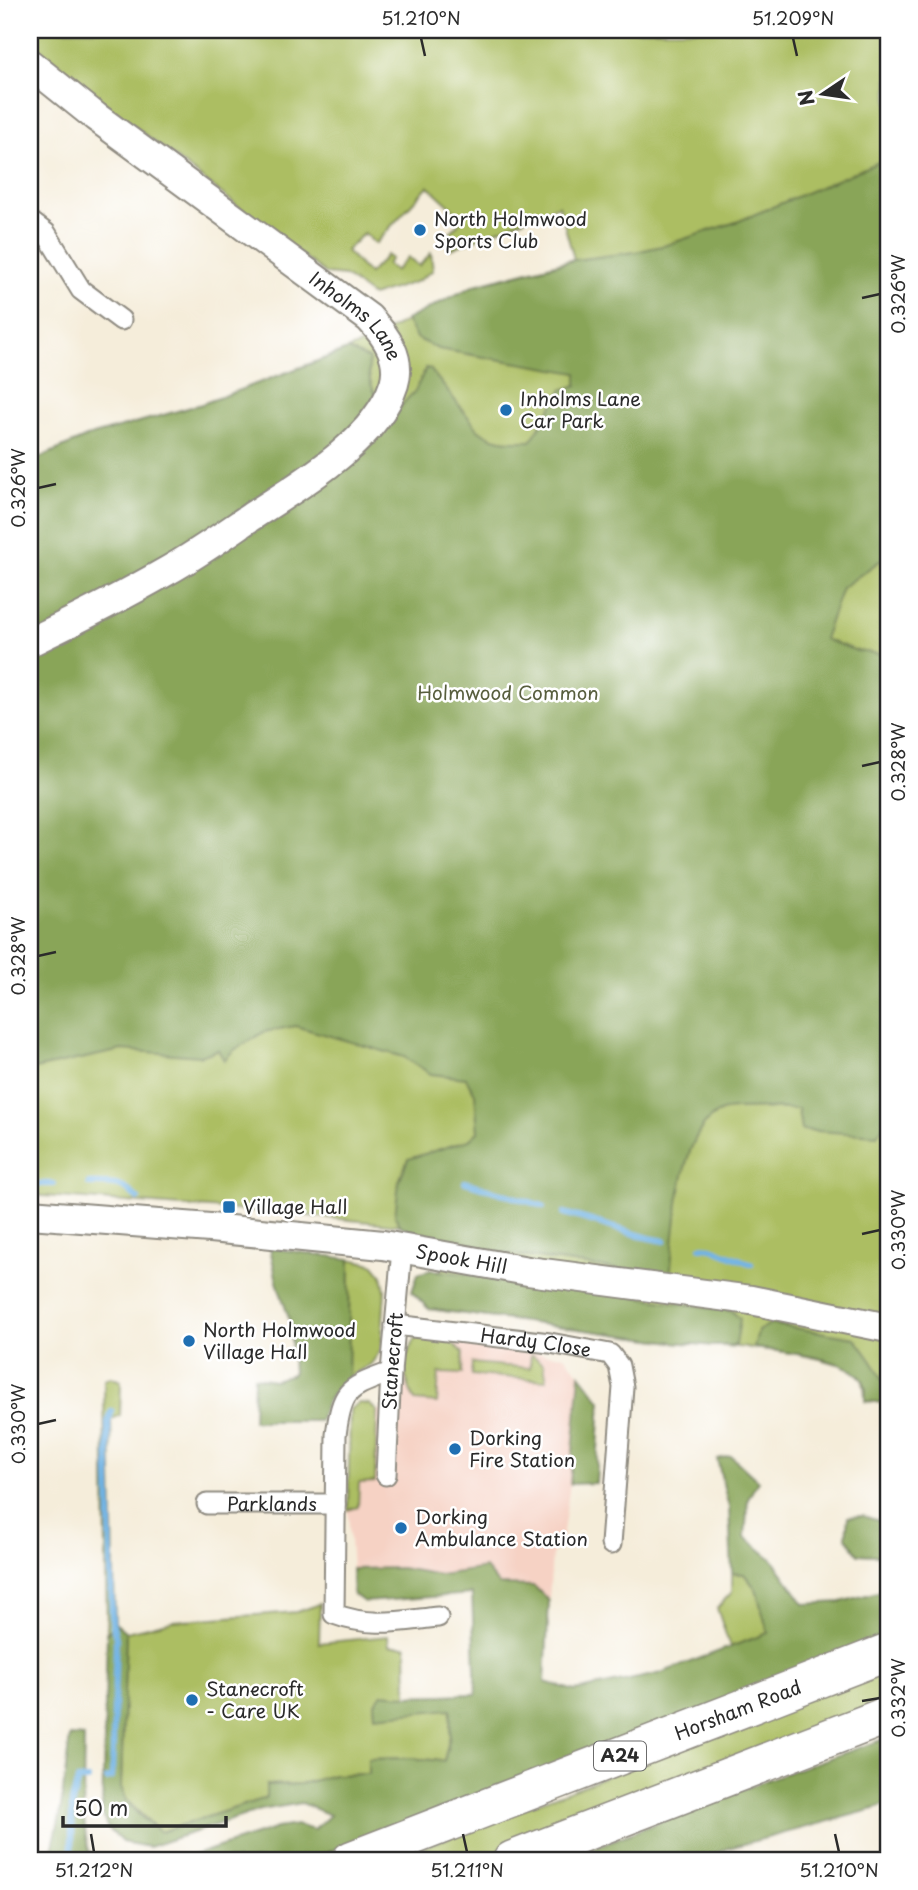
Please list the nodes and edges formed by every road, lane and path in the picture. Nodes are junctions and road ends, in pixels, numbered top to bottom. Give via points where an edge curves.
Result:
1 (30, 64) edge
2 (30, 221) edge
3 (121, 320) dead end
4 (30, 642) edge
5 (30, 1214) edge
6 (402, 1249) junction
7 (395, 1325) junction
8 (888, 1328) edge
9 (391, 1372) junction
10 (386, 1475) dead end
11 (207, 1504) dead end
12 (335, 1504) junction
13 (611, 1544) dead end
14 (438, 1617) dead end
15 (888, 1652) edge
16 (888, 1715) edge
17 (351, 1860) edge
18 (512, 1860) edge

1 - 4 street, Inholms Lane via 369,318 395,355 395,383 360,437 317,474 169,570
2 - 3 street via 46,233 81,290
5 - 6 street, Spook Hill
6 - 7 street, Stanecroft
6 - 8 street, Spook Hill via 528,1271 751,1300
7 - 9 street, Stanecroft
7 - 13 street, Hardy Close via 610,1354 620,1366 623,1387
9 - 10 street, Stanecroft
9 - 12 street, Parklands via 351,1388 339,1410
11 - 12 street, Parklands
12 - 14 street, Parklands via 334,1614 374,1624
15 - 17 highway, Horsham Road / A24
16 - 18 highway

